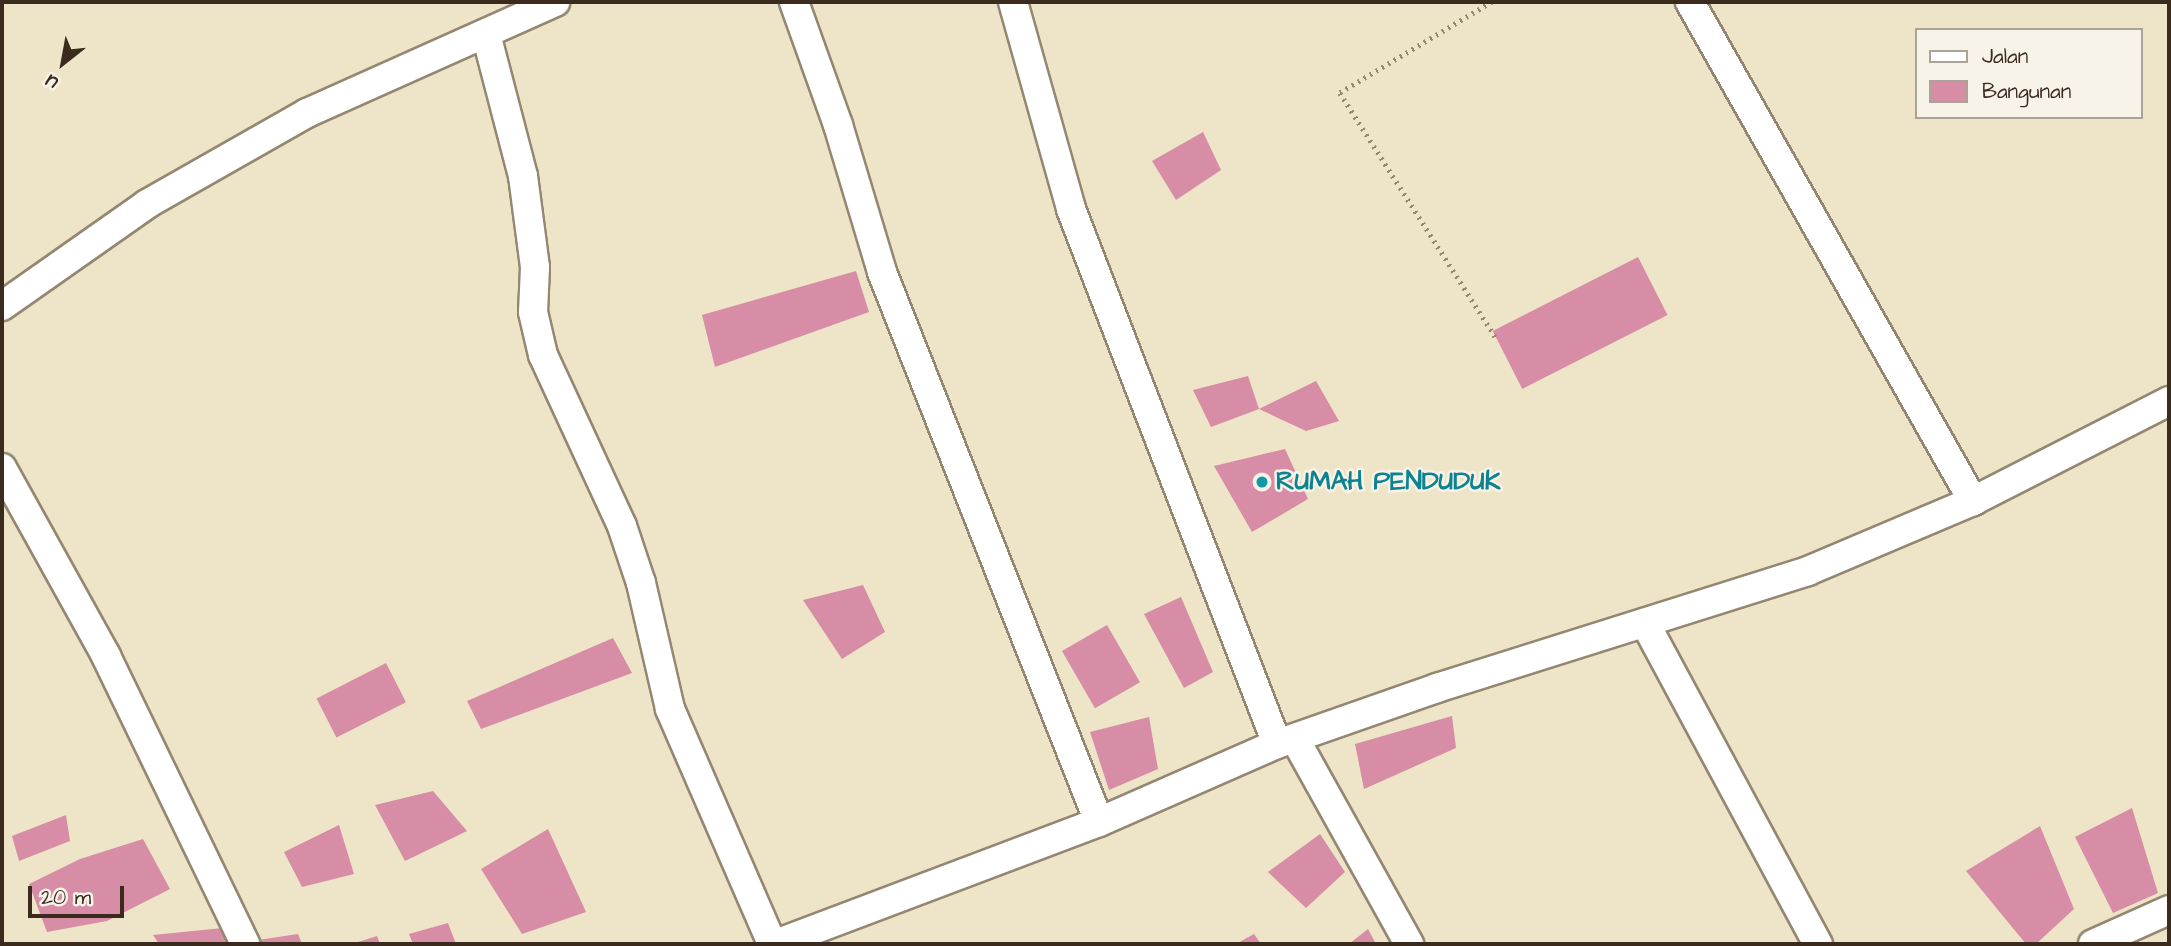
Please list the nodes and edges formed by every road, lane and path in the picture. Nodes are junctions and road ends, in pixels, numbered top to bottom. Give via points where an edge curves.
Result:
1 (555, 2) edge
2 (794, 2) edge
3 (1013, 2) edge
4 (1492, 2) edge
5 (1690, 2) edge
6 (486, 34) junction
7 (2, 306) edge
8 (1498, 341) dead end
9 (2169, 401) edge
10 (2, 468) edge
11 (1973, 501) junction
12 (1644, 623) junction
13 (1286, 741) junction
14 (1099, 822) junction
15 (2169, 910) edge
16 (244, 944) edge
17 (774, 944) edge
18 (1409, 944) edge
19 (1818, 944) edge
20 (2093, 944) edge

1 - 6 street
2 - 14 street via 838,125 881,272
3 - 13 street via 1071,209
4 - 8 path via 1340,93
5 - 11 street
6 - 7 street via 307,113 147,204
6 - 17 street via 523,176 535,267 533,312 543,355 622,526 645,597 670,709
9 - 11 street
10 - 16 street via 106,656
11 - 12 street via 1808,572
12 - 13 street
12 - 19 street
13 - 14 street
13 - 18 street
14 - 17 street
15 - 20 street

